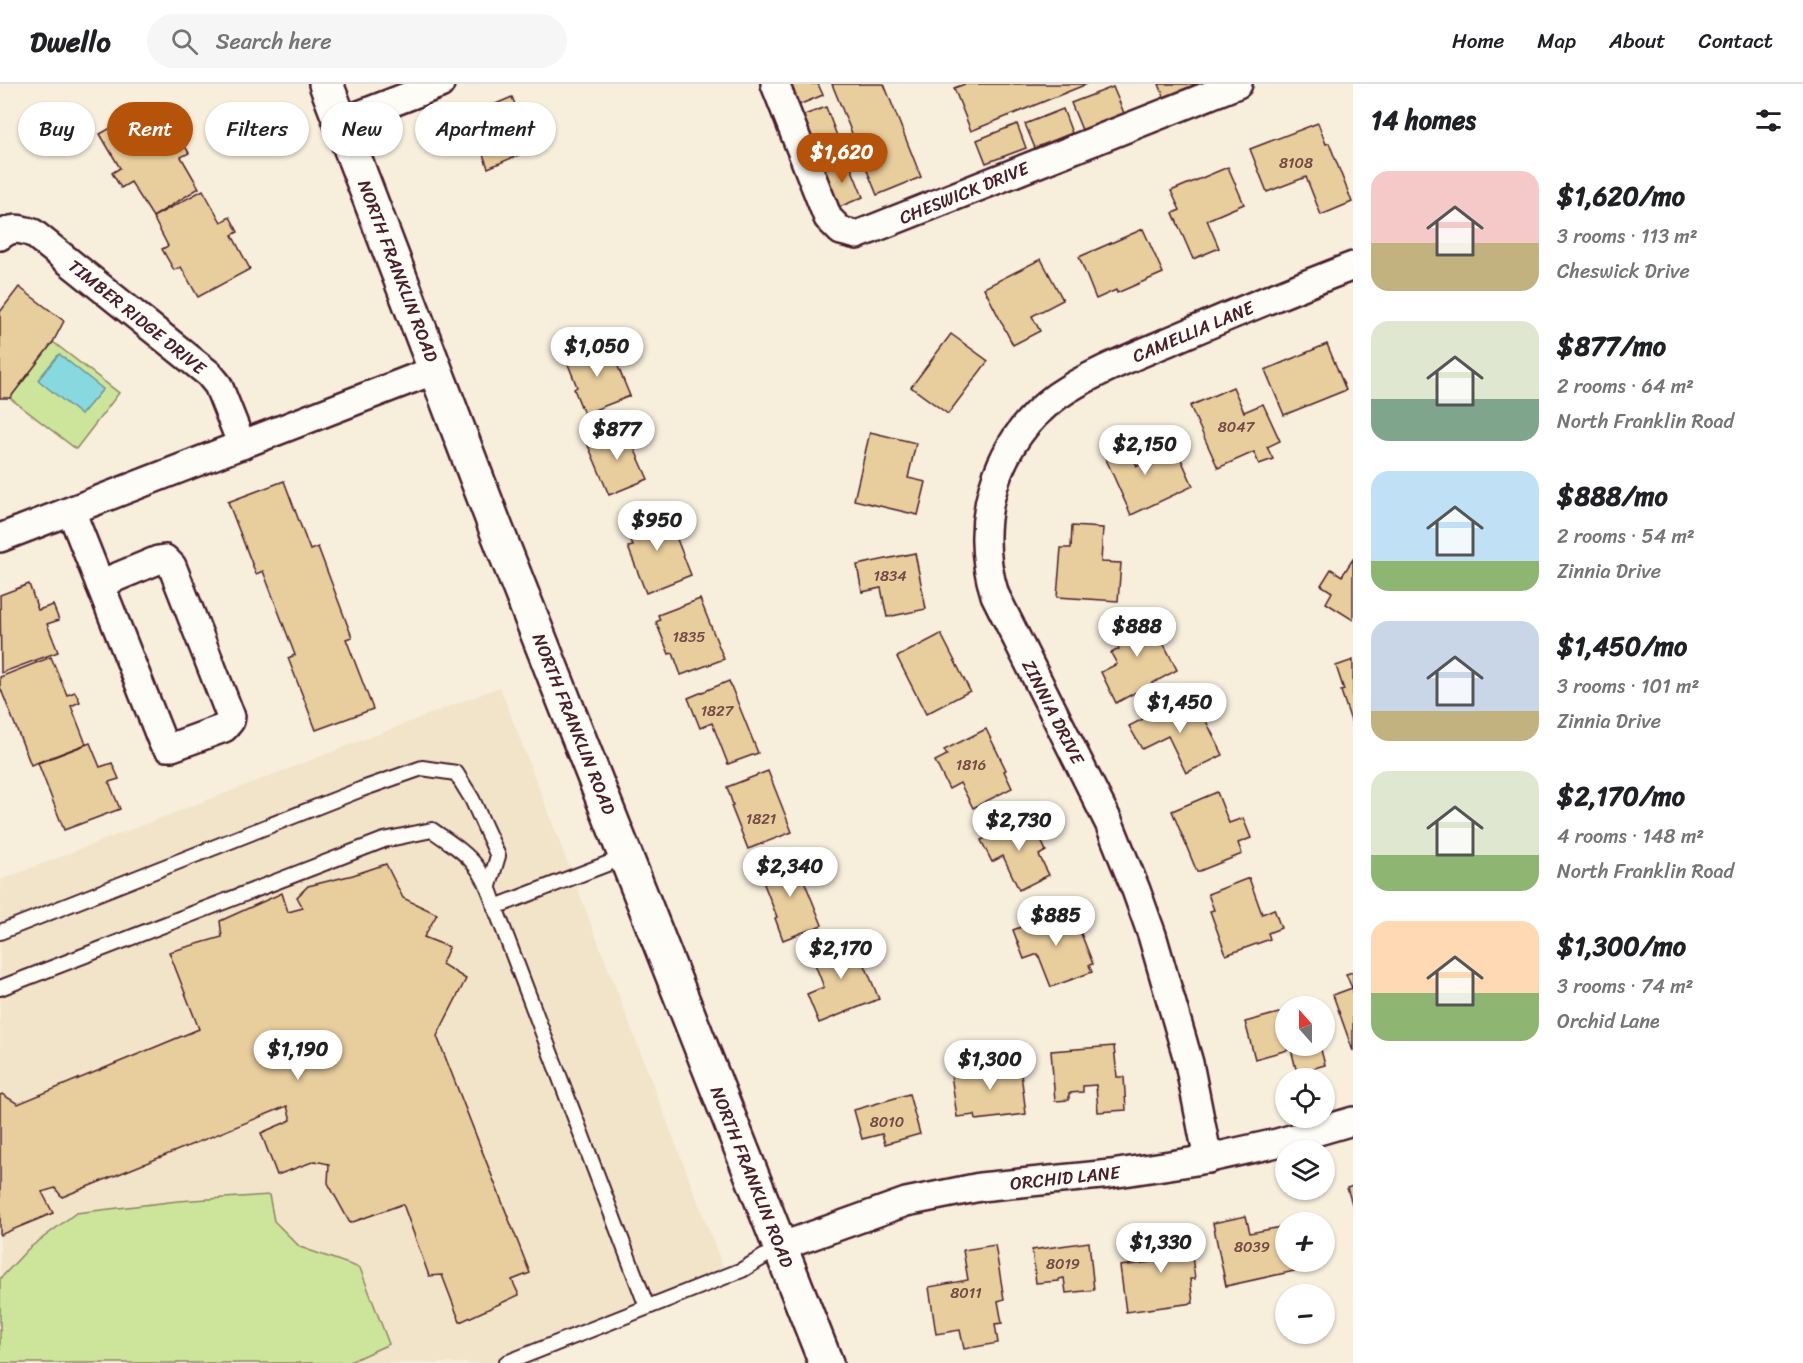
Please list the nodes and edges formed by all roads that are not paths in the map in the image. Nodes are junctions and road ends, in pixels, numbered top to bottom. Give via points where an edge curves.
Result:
1 (326, 84) edge
2 (440, 84) edge
3 (775, 84) edge
4 (1238, 84) edge
5 (333, 102) edge
6 (393, 102) edge
7 (354, 156) edge
8 (0, 236) edge
9 (1353, 266) edge
10 (435, 370) junction
11 (1040, 411) joint
12 (242, 446) junction
13 (71, 511) junction
14 (0, 538) edge
15 (100, 584) junction
16 (626, 856) junction
17 (489, 886) junction
18 (495, 907) junction
19 (0, 932) edge
20 (0, 988) edge
21 (1353, 1121) edge
22 (1208, 1159) junction
23 (780, 1247) junction
24 (647, 1307) junction
25 (506, 1363) edge
26 (826, 1363) edge

1 - 5 main road, NORTH FRANKLIN ROAD
2 - 6 street
3 - 4 street, CHESWICK DRIVE via 828,218 841,231 857,235
7 - 10 main road, NORTH FRANKLIN ROAD
8 - 12 street, TIMBER RIDGE DRIVE via 12,229 33,233 209,374 218,385
9 - 11 street, CAMELLIA LANE via 1121,363 1079,383
10 - 12 street
10 - 16 main road, NORTH FRANKLIN ROAD
11 - 22 street, ZINNIA DRIVE via 1024,428 1000,468 987,513 989,573 1000,606 1099,802 1137,890 1189,1063
12 - 13 street
13 - 14 street
13 - 15 street
15 - 15 street via 164,744 172,747 224,728 230,722 230,713 170,562 158,560
16 - 18 lane
16 - 23 main road, NORTH FRANKLIN ROAD
17 - 18 lane
17 - 19 lane via 498,856 472,799 456,773 422,768
17 - 20 lane via 470,856 432,830 384,840
18 - 24 lane
21 - 22 street, ORCHID LANE
22 - 23 street, ORCHID LANE via 1111,1174 1004,1184 906,1202
23 - 24 lane via 742,1270
23 - 26 main road, NORTH FRANKLIN ROAD
24 - 25 lane

